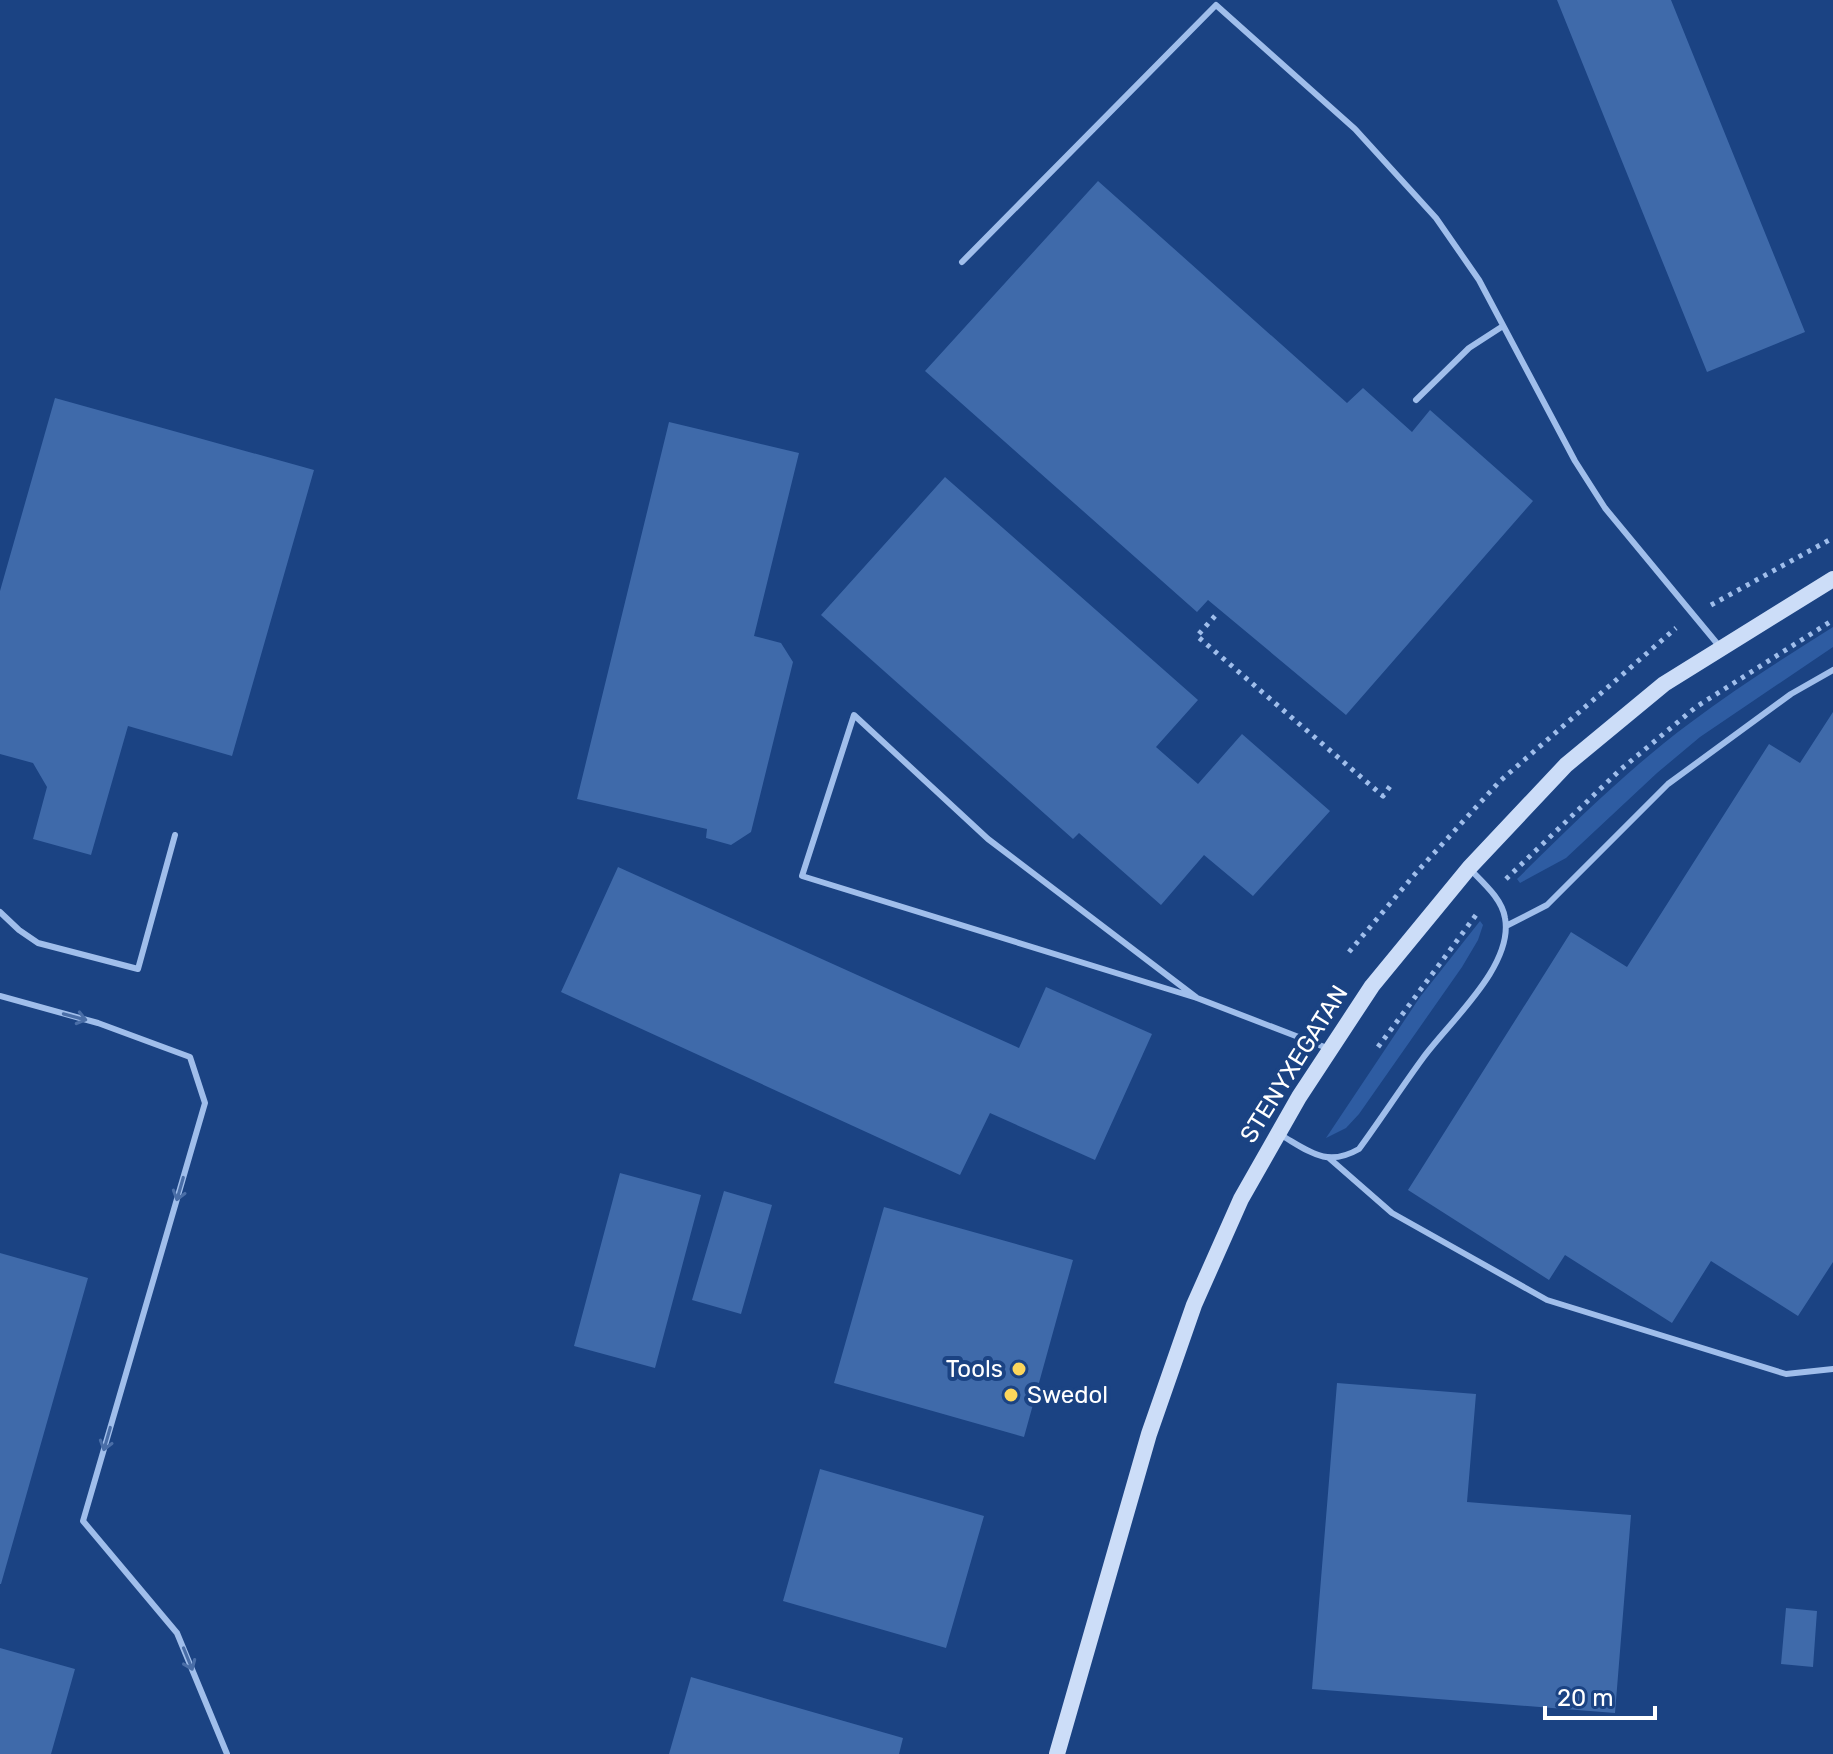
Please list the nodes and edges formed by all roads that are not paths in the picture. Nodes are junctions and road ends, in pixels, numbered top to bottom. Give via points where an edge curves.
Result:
1 (962, 262) dead end
2 (1503, 326) junction
3 (1416, 400) dead end
4 (1833, 579) edge
5 (1721, 648) junction
6 (1833, 670) edge
7 (175, 835) dead end
8 (1469, 868) junction
9 (0, 912) edge
10 (1506, 926) junction
11 (0, 996) edge
12 (1197, 998) junction
13 (1331, 1049) junction
14 (1278, 1133) junction
15 (1329, 1158) junction
16 (1833, 1369) edge
17 (227, 1754) edge
18 (1057, 1754) edge

1 - 2 lane via 1216,5 1355,129 1436,218
2 - 3 lane via 1469,348
2 - 5 lane via 1605,508
4 - 5 street, STENYXEGATAN
5 - 8 street, STENYXEGATAN via 1664,684 1566,765
6 - 10 lane via 1791,694 1668,784 1547,905
7 - 9 lane via 138,969 38,943
8 - 10 lane via 1493,893
8 - 13 street, STENYXEGATAN via 1372,986
10 - 15 lane via 1499,957 1486,980 1359,1149 1343,1158
11 -> 17 lane via 98,1023 190,1057 205,1103 83,1521 177,1633
12 - 12 lane via 988,839 854,715 802,876
12 - 13 lane
13 - 14 street, STENYXEGATAN
14 - 15 lane
14 - 18 street, STENYXEGATAN via 1241,1199 1194,1305 1149,1434
15 - 16 lane via 1392,1213 1547,1300 1786,1374

